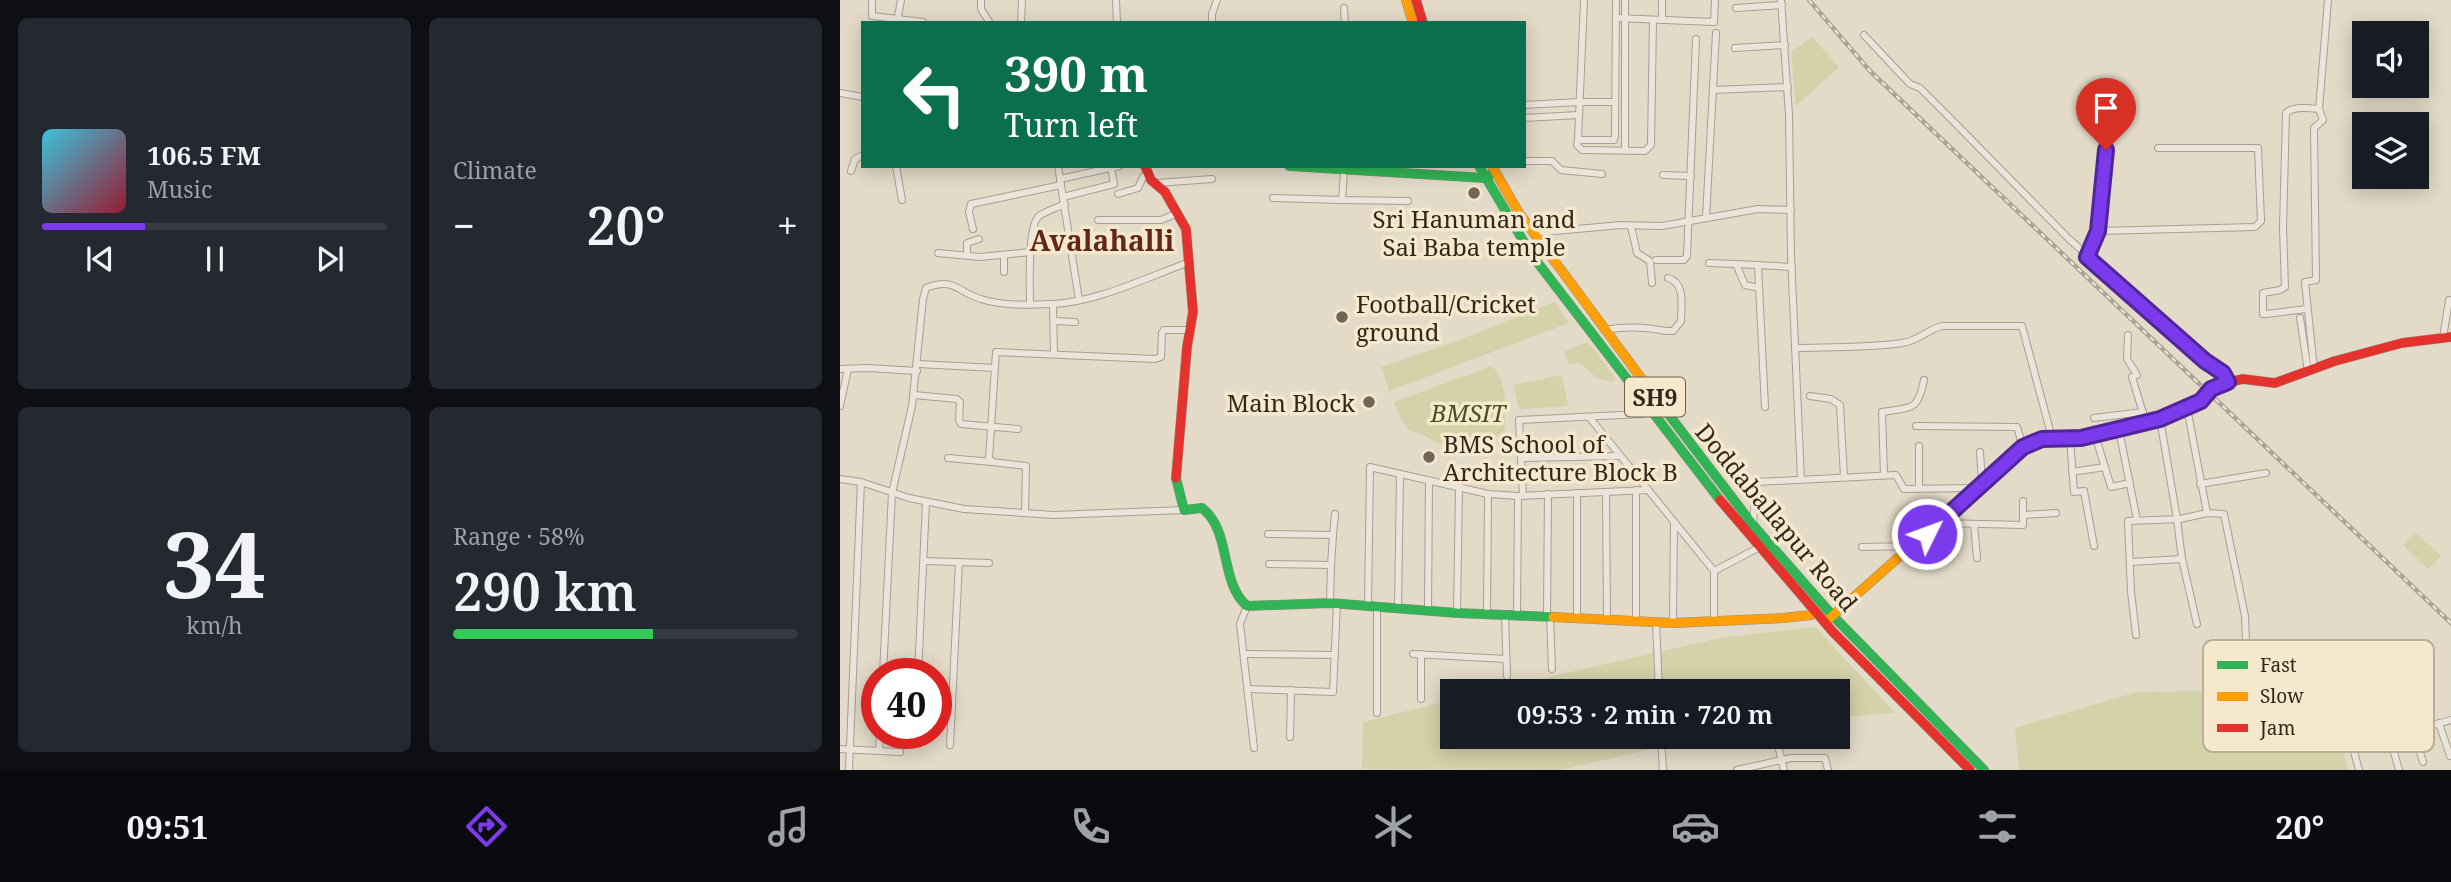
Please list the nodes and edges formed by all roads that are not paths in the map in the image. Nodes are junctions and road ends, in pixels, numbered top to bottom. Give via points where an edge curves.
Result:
1 (873, 0) edge
2 (901, 0) edge
3 (981, 0) edge
4 (1022, 0) edge
5 (1116, 0) edge
6 (1216, 0) edge
7 (1406, 0) edge
8 (1416, 0) edge
9 (1584, 0) edge
10 (1616, 0) edge
11 (1625, 0) edge
12 (1662, 0) edge
13 (1715, 0) edge
14 (2328, 0) edge
15 (1781, 2) edge
16 (1344, 8) dead end
17 (1737, 8) dead end
18 (1616, 18) junction
19 (871, 19) edge
20 (1626, 19) junction
21 (1653, 20) junction
22 (1662, 20) junction
23 (897, 21) edge
24 (989, 21) edge
25 (1021, 21) edge
26 (1117, 21) edge
27 (1212, 21) edge
28 (1345, 21) edge
29 (1412, 21) edge
30 (1422, 21) edge
31 (1716, 33) dead end
32 (1864, 35) dead end
33 (1696, 39) dead end
34 (1785, 45) junction
35 (1735, 48) dead end
36 (1788, 87) junction
37 (1713, 90) junction
38 (840, 93) edge
39 (861, 97) edge
40 (1579, 102) junction
41 (1615, 102) junction
42 (1526, 105) edge
43 (2319, 110) junction
44 (1578, 115) junction
45 (1526, 118) edge
46 (2100, 122) dead end
47 (1578, 140) junction
48 (2158, 148) dead end
49 (1625, 150) junction
50 (861, 156) edge
51 (1526, 161) edge
52 (896, 168) edge
53 (1058, 168) edge
54 (1111, 168) edge
55 (1115, 168) edge
56 (1328, 168) edge
57 (1356, 168) edge
58 (1480, 168) edge
59 (1493, 168) edge
60 (1147, 170) edge
61 (1345, 170) junction
62 (851, 171) dead end
63 (1602, 174) dead end
64 (1663, 175) dead end
65 (1691, 176) junction
66 (1485, 178) junction
67 (1212, 179) dead end
68 (1061, 182) junction
69 (1157, 183) junction
70 (1118, 194) dead end
71 (1273, 198) dead end
72 (902, 200) dead end
73 (1064, 200) junction
74 (1342, 200) junction
75 (1408, 201) dead end
76 (1791, 210) junction
77 (1178, 213) junction
78 (1706, 218) junction
79 (1098, 220) dead end
80 (1688, 223) junction
81 (1631, 226) junction
82 (973, 229) dead end
83 (2098, 231) junction
84 (1533, 233) junction
85 (979, 239) dead end
86 (1030, 252) junction
87 (938, 253) dead end
88 (967, 254) junction
89 (1004, 255) junction
90 (2087, 257) junction
91 (1656, 260) dead end
92 (1190, 262) junction
93 (1709, 263) dead end
94 (1736, 264) junction
95 (1758, 265) junction
96 (1792, 267) junction
97 (1004, 272) dead end
98 (1668, 278) dead end
99 (1652, 283) dead end
100 (1759, 288) junction
101 (1079, 300) junction
102 (2449, 300) edge
103 (1030, 304) junction
104 (1053, 304) junction
105 (2306, 309) junction
106 (1054, 321) junction
107 (1075, 322) dead end
108 (1190, 330) junction
109 (1604, 330) junction
110 (2128, 335) dead end
111 (2447, 337) edge
112 (1795, 348) junction
113 (2312, 350) junction
114 (2304, 352) junction
115 (1054, 354) junction
116 (917, 368) junction
117 (995, 368) junction
118 (840, 369) edge
119 (849, 369) junction
120 (2311, 370) junction
121 (1924, 380) dead end
122 (2228, 382) junction
123 (914, 396) junction
124 (1810, 396) dead end
125 (840, 406) edge
126 (1765, 407) dead end
127 (2187, 408) junction
128 (2143, 412) junction
129 (1642, 414) dead end
130 (1589, 416) junction
131 (2094, 418) dead end
132 (2160, 419) junction
133 (2146, 424) junction
134 (1916, 426) dead end
135 (992, 427) junction
136 (1018, 429) dead end
137 (2119, 430) junction
138 (2095, 435) junction
139 (2052, 438) junction
140 (2070, 439) junction
141 (1919, 446) dead end
142 (2023, 447) junction
143 (1980, 452) dead end
144 (1620, 456) junction
145 (948, 458) dead end
146 (1521, 458) junction
147 (992, 462) junction
148 (2105, 467) junction
149 (2072, 472) junction
150 (2266, 473) dead end
151 (1400, 474) junction
152 (1884, 475) junction
153 (1844, 477) junction
154 (1801, 479) junction
155 (840, 480) edge
156 (1429, 481) junction
157 (861, 482) junction
158 (2130, 483) junction
159 (2200, 484) junction
160 (1980, 487) junction
161 (1459, 488) junction
162 (1919, 488) junction
163 (1648, 489) junction
164 (1636, 490) junction
165 (1606, 492) junction
166 (892, 493) junction
167 (1577, 493) junction
168 (1488, 494) junction
169 (1548, 494) junction
170 (1520, 496) junction
171 (2023, 501) dead end
172 (926, 502) junction
173 (1184, 510) junction
174 (1025, 513) junction
175 (2056, 513) dead end
176 (2207, 513) junction
177 (1335, 514) dead end
178 (2023, 515) junction
179 (2177, 519) junction
180 (2137, 520) junction
181 (1674, 522) junction
182 (1940, 523) junction
183 (1974, 524) junction
184 (1753, 525) junction
185 (1268, 534) dead end
186 (1333, 535) junction
187 (1915, 545) junction
188 (2094, 546) dead end
189 (1760, 547) junction
190 (1862, 547) dead end
191 (1977, 558) dead end
192 (2182, 559) junction
193 (923, 561) junction
194 (959, 562) junction
195 (2130, 562) junction
196 (989, 563) dead end
197 (1269, 564) dead end
198 (1331, 565) junction
199 (1714, 571) junction
200 (1333, 603) junction
201 (1247, 606) junction
202 (1373, 606) junction
203 (1819, 608) junction
204 (1398, 609) junction
205 (1428, 611) junction
206 (1457, 613) junction
207 (1487, 614) junction
208 (1505, 615) junction
209 (1517, 615) junction
210 (1549, 616) junction
211 (1577, 618) junction
212 (1607, 619) junction
213 (1829, 620) junction
214 (1636, 621) junction
215 (1656, 622) junction
216 (1714, 622) junction
217 (1672, 623) junction
218 (2197, 624) dead end
219 (2136, 635) dead end
220 (2246, 640) edge
221 (1244, 654) junction
222 (1335, 655) junction
223 (884, 658) edge
224 (919, 658) edge
225 (1506, 659) junction
226 (1552, 669) dead end
227 (1507, 676) dead end
228 (1658, 679) edge
229 (1248, 689) junction
230 (1291, 690) junction
231 (1421, 699) dead end
232 (952, 704) edge
233 (1377, 713) dead end
234 (2451, 720) edge
235 (2439, 723) junction
236 (2434, 725) edge
237 (1290, 737) dead end
238 (1254, 748) dead end
239 (840, 749) edge
240 (1662, 749) edge
241 (1779, 749) edge
242 (850, 750) junction
243 (879, 751) joint
244 (900, 752) dead end
245 (2354, 752) edge
246 (2394, 752) edge
247 (2420, 752) edge
248 (2450, 756) edge
249 (1782, 760) junction
250 (2423, 762) dead end
251 (1752, 768) edge
252 (849, 770) edge
253 (1663, 770) edge
254 (1737, 770) edge
255 (1784, 770) edge
256 (1828, 770) edge
257 (1970, 770) edge
258 (1984, 770) edge
259 (2359, 770) edge
260 (2399, 770) edge

1 - 19 street
2 - 23 street
3 - 24 street
4 - 25 street
5 - 26 street
6 - 27 street
7 - 29 street
8 - 30 street
9 - 40 street
10 - 18 street
11 - 20 street
12 - 22 street
13 - 22 street via 1714,22
14 - 43 street
15 - 17 street
15 - 34 street
16 - 28 street
18 - 20 street
18 - 41 street
19 - 23 street
20 - 21 street
20 - 49 street
21 - 22 street
21 - 49 street via 1651,145 1645,151
31 - 37 street
32 - 90 street
33 - 65 street
34 - 35 street
34 - 36 street
36 - 37 street
36 - 76 street
37 - 78 street
38 - 39 street
40 - 41 street
40 - 42 street
40 - 44 street
41 - 47 street via 1614,139
43 - 105 street via 2323,120 2314,128 2316,280 2305,282 2310,309
43 - 105 street via 2286,113 2285,287 2262,297 2263,314
44 - 45 street
44 - 47 street
46 - 83 street via 2106,150
47 - 49 street via 1582,150
48 - 83 street via 2258,148 2261,221 2255,227
50 - 62 street
51 - 63 street via 1552,161 1561,170
52 - 72 street
53 - 68 street
54 - 68 street
55 - 73 street via 1114,184
56 - 61 street
57 - 61 street
57 - 66 street
58 - 66 street, Doddaballapur Road / SH9
59 - 66 street
59 - 84 street, Doddaballapur Road / SH9
60 - 69 street
60 - 70 street via 1138,188
61 - 74 street
64 - 65 street
65 - 80 street
66 - 189 street, Doddaballapur Road / SH9 via 1531,254
67 - 69 street
68 - 73 street
68 - 82 street via 971,204
69 - 77 street
71 - 74 street
73 - 86 street via 1035,222
73 - 101 street
74 - 75 street
76 - 78 street via 1758,209
76 - 96 street
77 - 79 street via 1161,220
77 - 92 street via 1186,229
78 - 80 street
80 - 81 street
80 - 91 street via 1686,259
81 - 84 street
81 - 99 street via 1637,253 1651,264
83 - 90 street
84 - 109 street, Doddaballapur Road / SH9
85 - 88 street via 967,243
86 - 89 street
86 - 103 street
87 - 88 street
88 - 89 street
89 - 97 street
90 - 122 street
92 - 101 street
92 - 108 street
93 - 94 street
94 - 95 street
94 - 100 street via 1745,285
95 - 96 street
95 - 100 street
96 - 112 street
98 - 109 street via 1680,288 1681,321 1673,331
100 - 126 street
101 - 104 street
102 - 111 street
103 - 104 street
103 - 116 street via 982,300 950,284 926,288
104 - 106 street
105 - 113 street
106 - 107 street
106 - 115 street
108 - 115 street via 1164,330 1163,350 1156,359
108 - 173 street via 1177,477
109 - 184 street, Doddaballapur Road / SH9
110 - 128 street via 2127,359 2137,375 2132,377
111 - 120 street via 2403,343
112 - 139 street via 1902,343 1942,326 2022,326
112 - 154 street
113 - 114 street
113 - 114 street via 2302,318
113 - 120 street
114 - 120 street
115 - 117 street via 998,351
116 - 117 street
116 - 119 street
116 - 123 street
117 - 135 street
118 - 119 street
119 - 125 street
120 - 122 street via 2275,383
121 - 152 street via 1920,400 1912,407 1882,412
122 - 127 street
123 - 135 street via 957,399 959,422
123 - 166 street
124 - 153 street via 1840,405
127 - 132 street
127 - 159 street
128 - 131 street
128 - 133 street
129 - 130 street
130 - 144 street
130 - 146 street via 1519,420
132 - 133 street
132 - 179 street
133 - 137 street
134 - 142 street via 2017,427
135 - 136 street
135 - 147 street via 988,451
137 - 138 street
137 - 158 street
138 - 140 street
138 - 148 street
139 - 140 street
139 - 142 street
140 - 149 street
141 - 162 street
142 - 160 street
143 - 160 street
144 - 146 street
144 - 163 street
145 - 147 street
146 - 170 street
147 - 174 street via 1026,466
148 - 149 street
148 - 158 street via 2111,487
149 - 188 street via 2074,492 2084,491
150 - 159 street
151 - 156 street
151 - 202 street via 1370,467
151 - 204 street
152 - 153 street
152 - 162 street via 1896,475 1904,489
153 - 154 street
154 - 184 street via 1756,482
155 - 157 street
156 - 161 street
156 - 205 street
157 - 166 street
157 - 242 street
158 - 180 street
159 - 176 street
160 - 162 street
160 - 182 street
161 - 168 street
161 - 206 street
163 - 164 street
163 - 181 street
164 - 165 street
164 - 214 street
165 - 167 street
165 - 212 street
166 - 172 street
166 - 223 street
167 - 169 street
167 - 211 street
168 - 170 street
168 - 207 street
169 - 170 street
169 - 210 street
170 - 209 street
171 - 178 street
172 - 174 street
172 - 193 street
173 - 174 street
173 - 201 street via 1202,508 1211,515 1236,594
175 - 178 street
176 - 179 street
176 - 220 street via 2226,518
177 - 186 street
178 - 183 street via 2023,525
179 - 180 street
179 - 192 street
180 - 195 street via 2128,521
181 - 199 street
181 - 217 street
182 - 183 street
182 - 187 street
183 - 191 street
184 - 203 street, Doddaballapur Road / SH9
185 - 186 street
186 - 198 street
187 - 190 street
187 - 213 street
189 - 199 street
189 - 203 street, Doddaballapur Road / SH9
192 - 195 street
192 - 218 street
193 - 194 street
193 - 224 street
194 - 196 street
194 - 232 street
195 - 219 street
197 - 198 street
198 - 200 street
199 - 216 street
200 - 201 street
200 - 202 street
200 - 222 street
201 - 221 street via 1240,624
202 - 204 street
202 - 233 street
203 - 213 street, Doddaballapur Road / SH9
203 - 216 street via 1811,615
204 - 205 street
205 - 206 street
206 - 207 street
207 - 208 street
208 - 209 street
208 - 225 street
209 - 210 street
210 - 211 street
210 - 226 street
211 - 212 street
212 - 214 street
213 - 257 street, Doddaballapur Road / SH9
213 - 258 street, Doddaballapur Road / SH9
214 - 215 street
215 - 217 street
215 - 228 street
216 - 217 street
221 - 222 street
221 - 229 street
222 - 230 street via 1334,692
225 - 227 street
225 - 231 street via 1417,654
229 - 230 street
229 - 238 street
230 - 237 street
234 - 235 street
235 - 236 street
235 - 248 street
239 - 242 street
240 - 253 street
241 - 249 street
242 - 243 street
242 - 252 street
243 - 244 street
245 - 259 street
246 - 260 street
247 - 250 street
249 - 251 street
249 - 255 street
249 - 256 street via 1825,758
251 - 254 street

